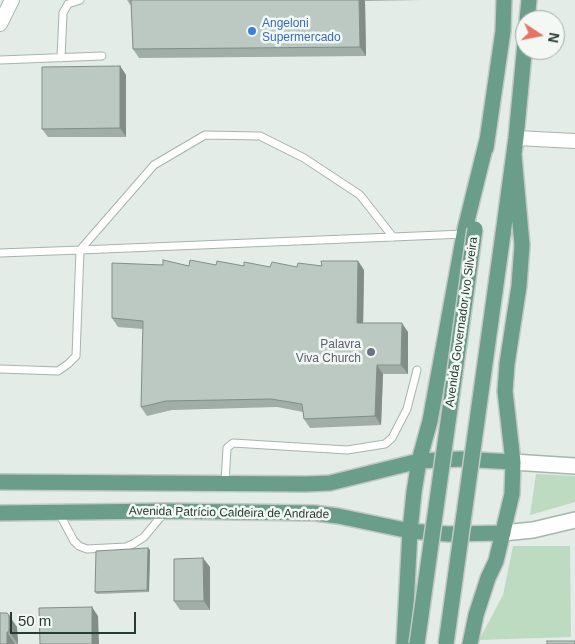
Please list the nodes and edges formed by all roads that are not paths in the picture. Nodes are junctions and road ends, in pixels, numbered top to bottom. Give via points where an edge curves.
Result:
1 (12, 0) edge
2 (80, 0) edge
3 (504, 0) edge
4 (0, 24) edge
5 (102, 56) dead end
6 (61, 58) junction
7 (0, 60) edge
8 (523, 60) edge
9 (516, 138) junction
10 (575, 141) edge
11 (514, 156) junction
12 (469, 231) junction
13 (393, 237) junction
14 (80, 250) junction
15 (0, 253) edge
16 (0, 369) edge
17 (417, 370) dead end
18 (419, 461) junction
19 (513, 462) junction
20 (575, 466) edge
21 (0, 482) edge
22 (225, 484) junction
23 (166, 511) junction
24 (0, 513) edge
25 (58, 513) junction
26 (575, 520) edge
27 (410, 531) junction
28 (504, 533) junction
29 (404, 644) edge
30 (417, 644) edge
31 (446, 644) edge
32 (470, 644) edge

1 - 4 street
2 - 6 lane via 68,4 63,13
3 - 12 main road, Avenida Governador Ivo Silveira via 487,140
5 - 6 lane
6 - 7 lane
8 - 9 main road
9 - 10 street
9 - 11 main road
11 - 19 main road via 522,244 505,391
11 - 31 main road, bridge
12 - 13 lane
12 - 18 main road
12 - 30 main road, Avenida Governador Ivo Silveira, bridge
13 - 14 lane
13 - 14 lane via 360,195 304,158 260,136 205,135 154,164
14 - 15 lane
14 - 16 lane via 76,356 58,371
17 - 22 lane via 407,409 392,438 385,444 347,450 233,443 227,448
18 - 19 main road
18 - 22 main road via 330,483
18 - 27 main road
19 - 20 main road
19 - 28 main road via 512,494
21 - 22 main road
23 - 25 main road, Avenida Patrício Caldeira de Andrade
23 - 25 lane via 144,537 133,544 87,549 74,541
23 - 27 main road, Avenida Patrício Caldeira de Andrade via 314,513
24 - 25 main road, Avenida Patrício Caldeira de Andrade
26 - 28 main road, Avenida Patrício Caldeira de Andrade
27 - 28 main road, Avenida Patrício Caldeira de Andrade
27 - 29 main road
28 - 32 main road via 476,615

